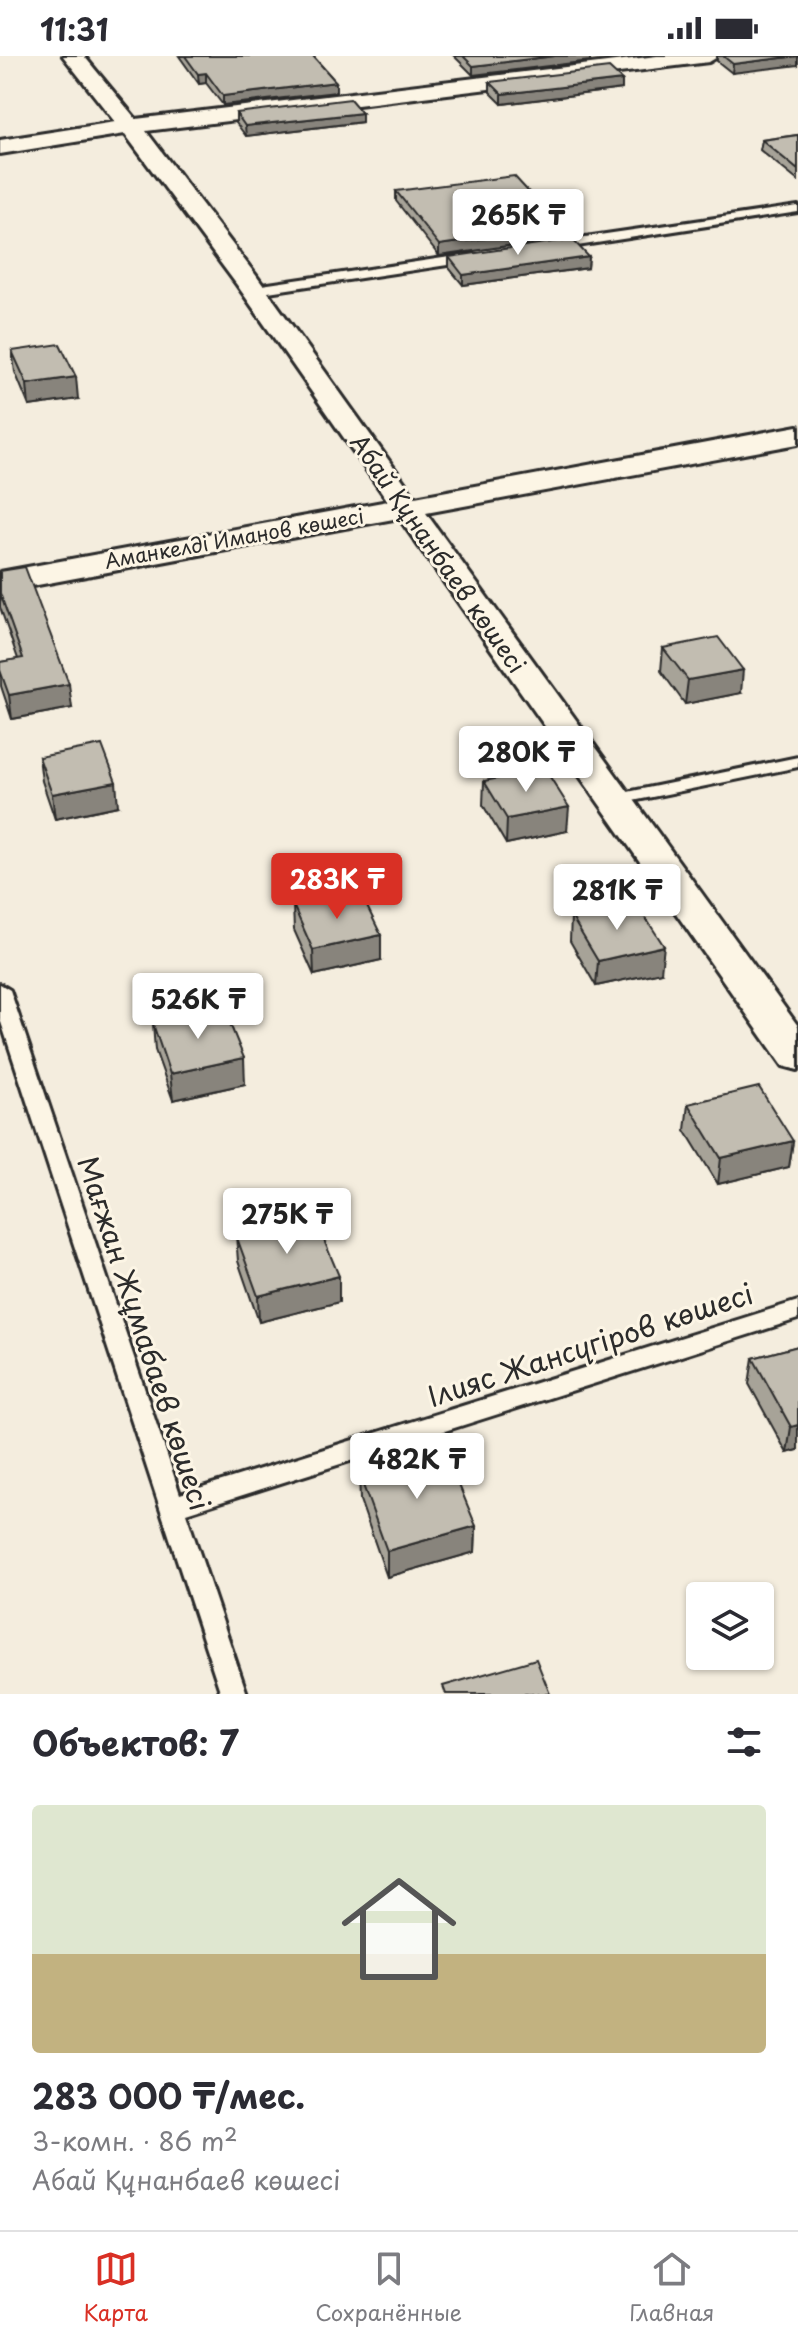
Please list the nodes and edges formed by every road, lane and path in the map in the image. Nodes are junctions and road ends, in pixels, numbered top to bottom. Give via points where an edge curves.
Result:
1 (73, 56) edge
2 (709, 56) edge
3 (132, 126) junction
4 (0, 147) edge
5 (798, 209) edge
6 (534, 248) edge
7 (488, 255) edge
8 (255, 290) junction
9 (798, 435) edge
10 (406, 507) junction
11 (0, 582) edge
12 (798, 762) edge
13 (613, 800) junction
14 (0, 990) edge
15 (798, 1056) edge
16 (798, 1310) edge
17 (171, 1507) junction
18 (234, 1694) edge

1 - 3 street, Абай Құнанбаев көшесі
2 - 3 street
3 - 4 street
3 - 8 street, Абай Құнанбаев көшесі
5 - 6 lane
7 - 8 lane
8 - 10 street, Абай Құнанбаев көшесі
9 - 10 street, Аманкелді Иманов көшесі
10 - 11 street, Аманкелді Иманов көшесі
10 - 13 street, Абай Құнанбаев көшесі
12 - 13 lane
13 - 15 street, Абай Құнанбаев көшесі
14 - 17 lane, Мағжан Жұмабаев көшесі
16 - 17 lane, Ілияс Жансүгіров көшесі
17 - 18 lane, Мағжан Жұмабаев көшесі

